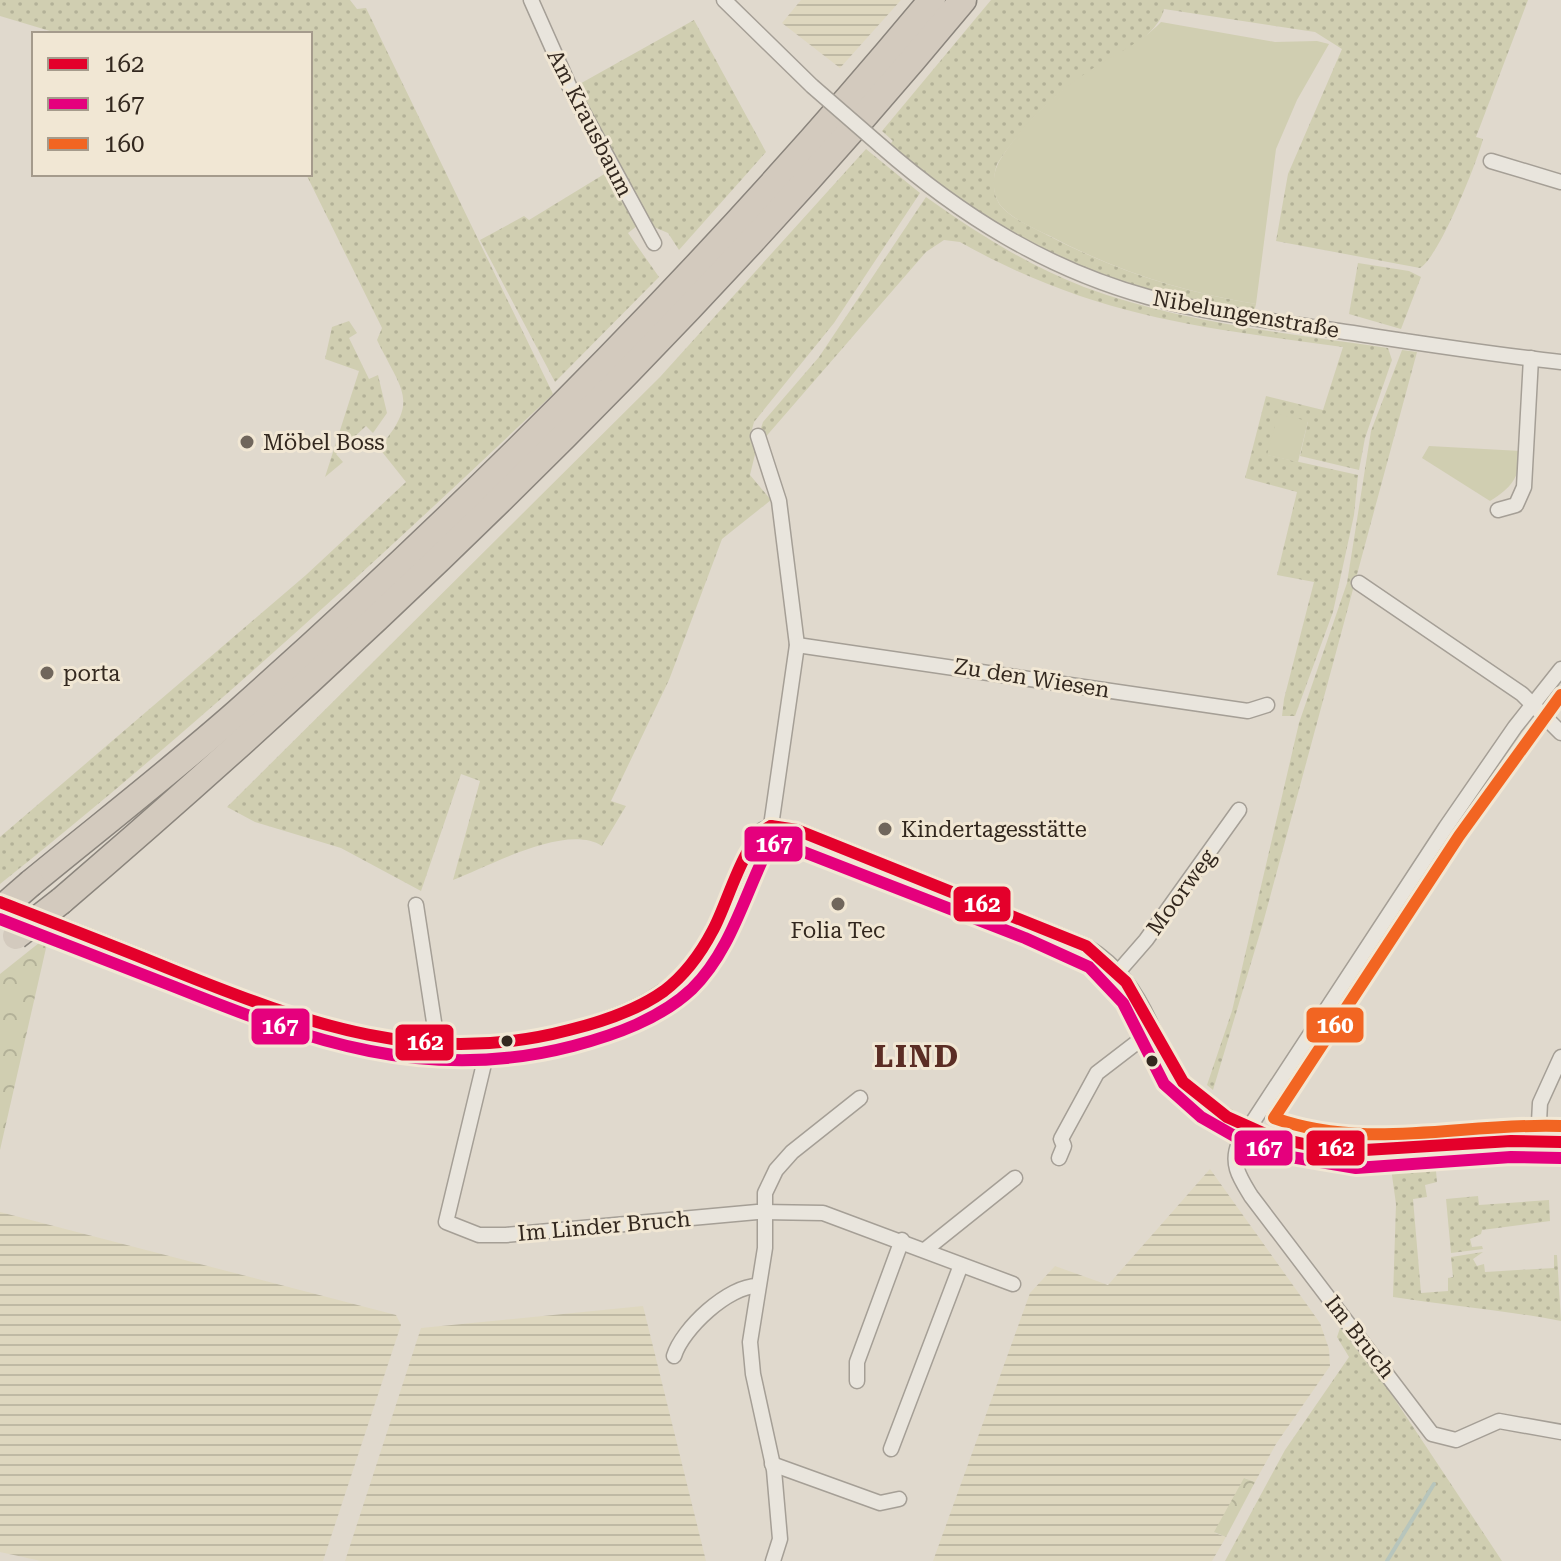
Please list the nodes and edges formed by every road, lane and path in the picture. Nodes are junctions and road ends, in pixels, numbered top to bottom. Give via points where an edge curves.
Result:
1 (531, 0) edge
2 (724, 0) edge
3 (932, 0) edge
4 (963, 0) edge
5 (1491, 161) dead end
6 (1561, 182) edge
7 (654, 243) dead end
8 (1531, 358) junction
9 (1561, 362) edge
10 (758, 436) dead end
11 (1498, 510) dead end
12 (1359, 583) dead end
13 (797, 645) junction
14 (1561, 669) edge
15 (1533, 702) junction
16 (1267, 705) dead end
17 (1561, 733) edge
18 (1239, 810) dead end
19 (771, 826) junction
20 (0, 902) edge
21 (416, 905) dead end
22 (0, 910) edge
23 (8, 942) edge
24 (1119, 971) junction
25 (1153, 1030) junction
26 (488, 1047) junction
27 (438, 1048) junction
28 (1561, 1057) edge
29 (860, 1098) dead end
30 (1250, 1126) junction
31 (1538, 1141) junction
32 (1561, 1142) edge
33 (1059, 1158) dead end
34 (1015, 1178) dead end
35 (765, 1212) junction
36 (902, 1240) junction
37 (925, 1250) junction
38 (961, 1265) junction
39 (1013, 1284) dead end
40 (758, 1286) junction
41 (674, 1356) dead end
42 (857, 1381) dead end
43 (1561, 1432) edge
44 (891, 1449) dead end
45 (772, 1464) junction
46 (899, 1499) dead end
47 (773, 1561) edge

1 - 7 street, Am Krausbaum via 571,90
2 - 8 street, Nibelungenstraße, bridge via 928,187 1021,248 1120,289 1204,310
3 - 22 highway, bridge via 863,83 608,358 402,563 234,716
4 - 23 highway, bridge via 825,161 624,375 417,581 191,789
5 - 6 street
8 - 9 street, Nibelungenstraße
8 - 11 street via 1524,487 1516,505
10 - 13 street via 779,501
12 - 15 street
13 - 16 street, Zu den Wiesen via 1248,711
13 - 19 street
14 - 15 street, Im Bruch
15 - 17 street
15 - 30 street, Im Bruch
18 - 24 street, Moorweg
19 - 24 street via 797,830 1070,939
19 - 26 street via 751,845 697,959 664,990 614,1017 562,1034
20 - 27 street via 276,1012 358,1037
21 - 27 street
24 - 25 street
25 - 30 street via 1184,1083
25 - 33 street via 1097,1073 1061,1139
26 - 27 street
26 - 35 street, Im Linder Bruch via 446,1222 479,1235 506,1235
28 - 31 street via 1540,1103
29 - 35 street via 801,1143 776,1170 765,1193
30 - 31 street via 1295,1142 1357,1152
30 - 43 street, Im Bruch via 1236,1150 1240,1179 1432,1434 1456,1440 1499,1421
31 - 32 street
34 - 37 street
35 - 36 street, Im Linder Bruch via 832,1215
35 - 40 street
36 - 37 street, Im Linder Bruch
36 - 42 street via 857,1362
37 - 38 street, Im Linder Bruch
38 - 39 street, Im Linder Bruch
38 - 44 street
40 - 41 street via 728,1296 684,1333
40 - 45 street via 751,1360
45 - 46 street via 880,1503
45 - 47 street via 780,1539

